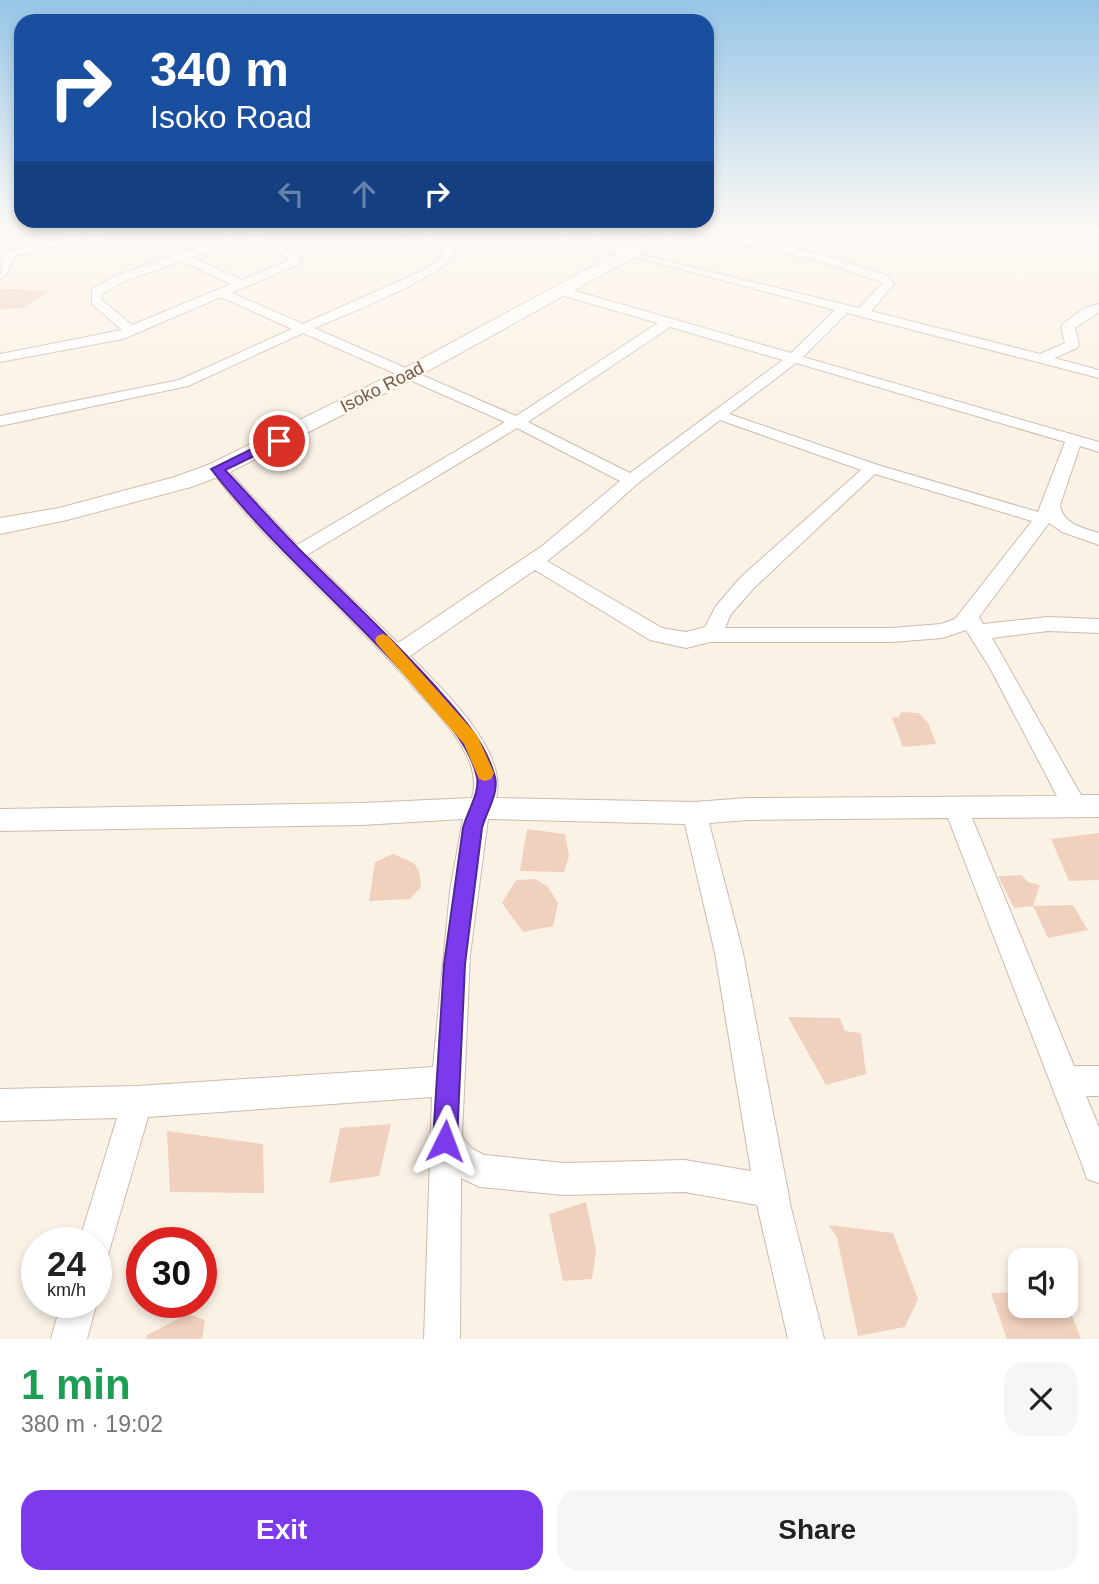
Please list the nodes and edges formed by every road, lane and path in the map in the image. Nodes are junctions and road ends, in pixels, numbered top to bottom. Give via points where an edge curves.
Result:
1 (96, 294) edge
2 (218, 294) edge
3 (226, 294) edge
4 (380, 294) edge
5 (555, 294) edge
6 (573, 294) edge
7 (797, 294) edge
8 (879, 294) edge
9 (844, 308) junction
10 (1099, 308) edge
11 (863, 312) junction
12 (668, 323) junction
13 (307, 329) junction
14 (131, 331) junction
15 (0, 358) edge
16 (794, 358) junction
17 (1041, 359) junction
18 (410, 373) junction
19 (1099, 374) edge
20 (719, 415) junction
21 (0, 421) edge
22 (517, 422) junction
23 (1074, 440) junction
24 (1099, 447) edge
25 (872, 468) junction
26 (218, 469) junction
27 (631, 480) junction
28 (1047, 512) junction
29 (0, 526) edge
30 (1099, 539) edge
31 (296, 554) junction
32 (534, 561) junction
33 (974, 624) junction
34 (1099, 626) edge
35 (709, 635) junction
36 (397, 654) junction
37 (1087, 807) edge
38 (477, 808) junction
39 (956, 808) junction
40 (694, 813) junction
41 (0, 820) edge
42 (448, 1081) junction
43 (1063, 1081) junction
44 (1099, 1081) edge
45 (137, 1102) junction
46 (0, 1105) edge
47 (445, 1141) junction
48 (1099, 1167) edge
49 (771, 1191) junction
50 (101, 1227) edge
51 (75, 1318) edge
52 (69, 1339) edge
53 (442, 1339) edge
54 (806, 1339) edge

1 - 14 street via 102,308
2 - 14 street
3 - 13 street
4 - 13 street
5 - 18 street, Isoko Road
6 - 12 street
7 - 9 street
8 - 11 street
9 - 11 street
9 - 16 street
10 - 17 street via 1068,327 1073,343 1069,347
11 - 17 street
12 - 16 street
12 - 22 street
13 - 18 street
13 - 21 street via 174,386
14 - 15 street
16 - 20 street
16 - 23 street
17 - 19 street
18 - 22 street
18 - 26 street, Isoko Road
20 - 25 street
20 - 27 street
22 - 27 street
22 - 31 street
23 - 24 street
23 - 28 street
25 - 28 street
25 - 35 street via 747,583
26 - 29 street, Isoko Road via 171,486
26 - 31 street
27 - 32 street
28 - 30 street via 1058,522
28 - 33 street
31 - 36 street
32 - 35 street via 657,635 686,640
32 - 36 street
33 - 34 street
33 - 35 street via 892,635
33 - 37 street
36 - 38 street via 471,740 480,757 487,786
37 - 39 street
38 - 40 street
38 - 41 street
38 - 42 street via 454,964
39 - 40 street
39 - 43 street
40 - 49 street via 736,978
42 - 45 street
42 - 47 street
43 - 44 street
43 - 48 street
45 - 46 street
45 - 50 street
47 - 49 street via 460,1159 480,1171 564,1179 685,1176
47 - 53 street
49 - 54 street
51 - 52 street

